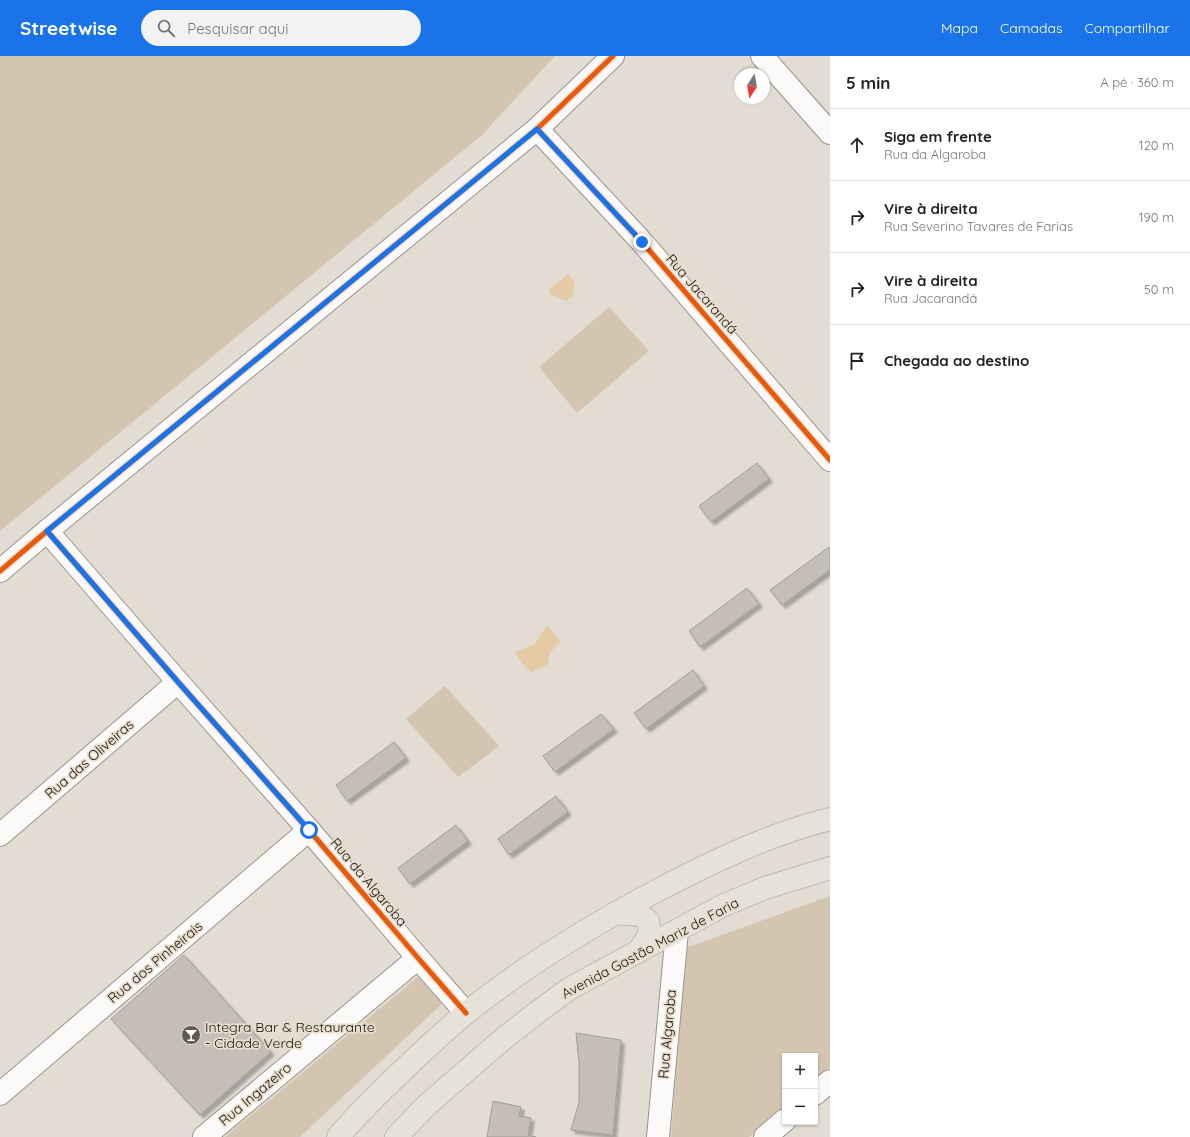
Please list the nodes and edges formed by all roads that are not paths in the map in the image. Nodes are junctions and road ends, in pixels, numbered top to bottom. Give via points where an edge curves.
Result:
1 (613, 56) edge
2 (762, 56) edge
3 (537, 129) junction
4 (830, 133) edge
5 (830, 460) edge
6 (47, 531) junction
7 (0, 571) edge
8 (178, 682) junction
9 (830, 819) edge
10 (309, 830) junction
11 (0, 835) edge
12 (830, 868) edge
13 (615, 913) junction
14 (677, 931) junction
15 (639, 950) junction
16 (418, 958) junction
17 (466, 1013) junction
18 (830, 1081) edge
19 (818, 1091) edge
20 (0, 1094) edge
21 (782, 1123) edge
22 (204, 1137) edge
23 (338, 1137) edge
24 (396, 1137) edge
25 (658, 1137) edge
26 (765, 1137) edge

1 - 3 street
2 - 4 street
3 - 5 street, Rua Jacarandá via 642,242
3 - 6 street
6 - 7 street
6 - 8 street, Rua da Algaroba
8 - 10 street, Rua da Algaroba
8 - 11 street, Rua das Oliveiras
9 - 13 main road via 745,848
10 - 16 street, Rua da Algaroba
10 - 20 street, Rua dos Pinheirais
12 - 14 main road, Avenida Gastão Mariz de Faria via 765,888
13 - 15 main road via 641,914 648,921 650,933
13 - 17 main road via 520,973
14 - 15 main road, Avenida Gastão Mariz de Faria
14 - 25 street, Rua Algaroba
15 - 24 main road, Avenida Gastão Mariz de Faria via 569,989 539,1011 427,1105
16 - 17 street, Rua da Algaroba
16 - 22 street, Rua Ingazeiro
17 - 23 main road via 391,1081
18 - 19 street
21 - 26 street

